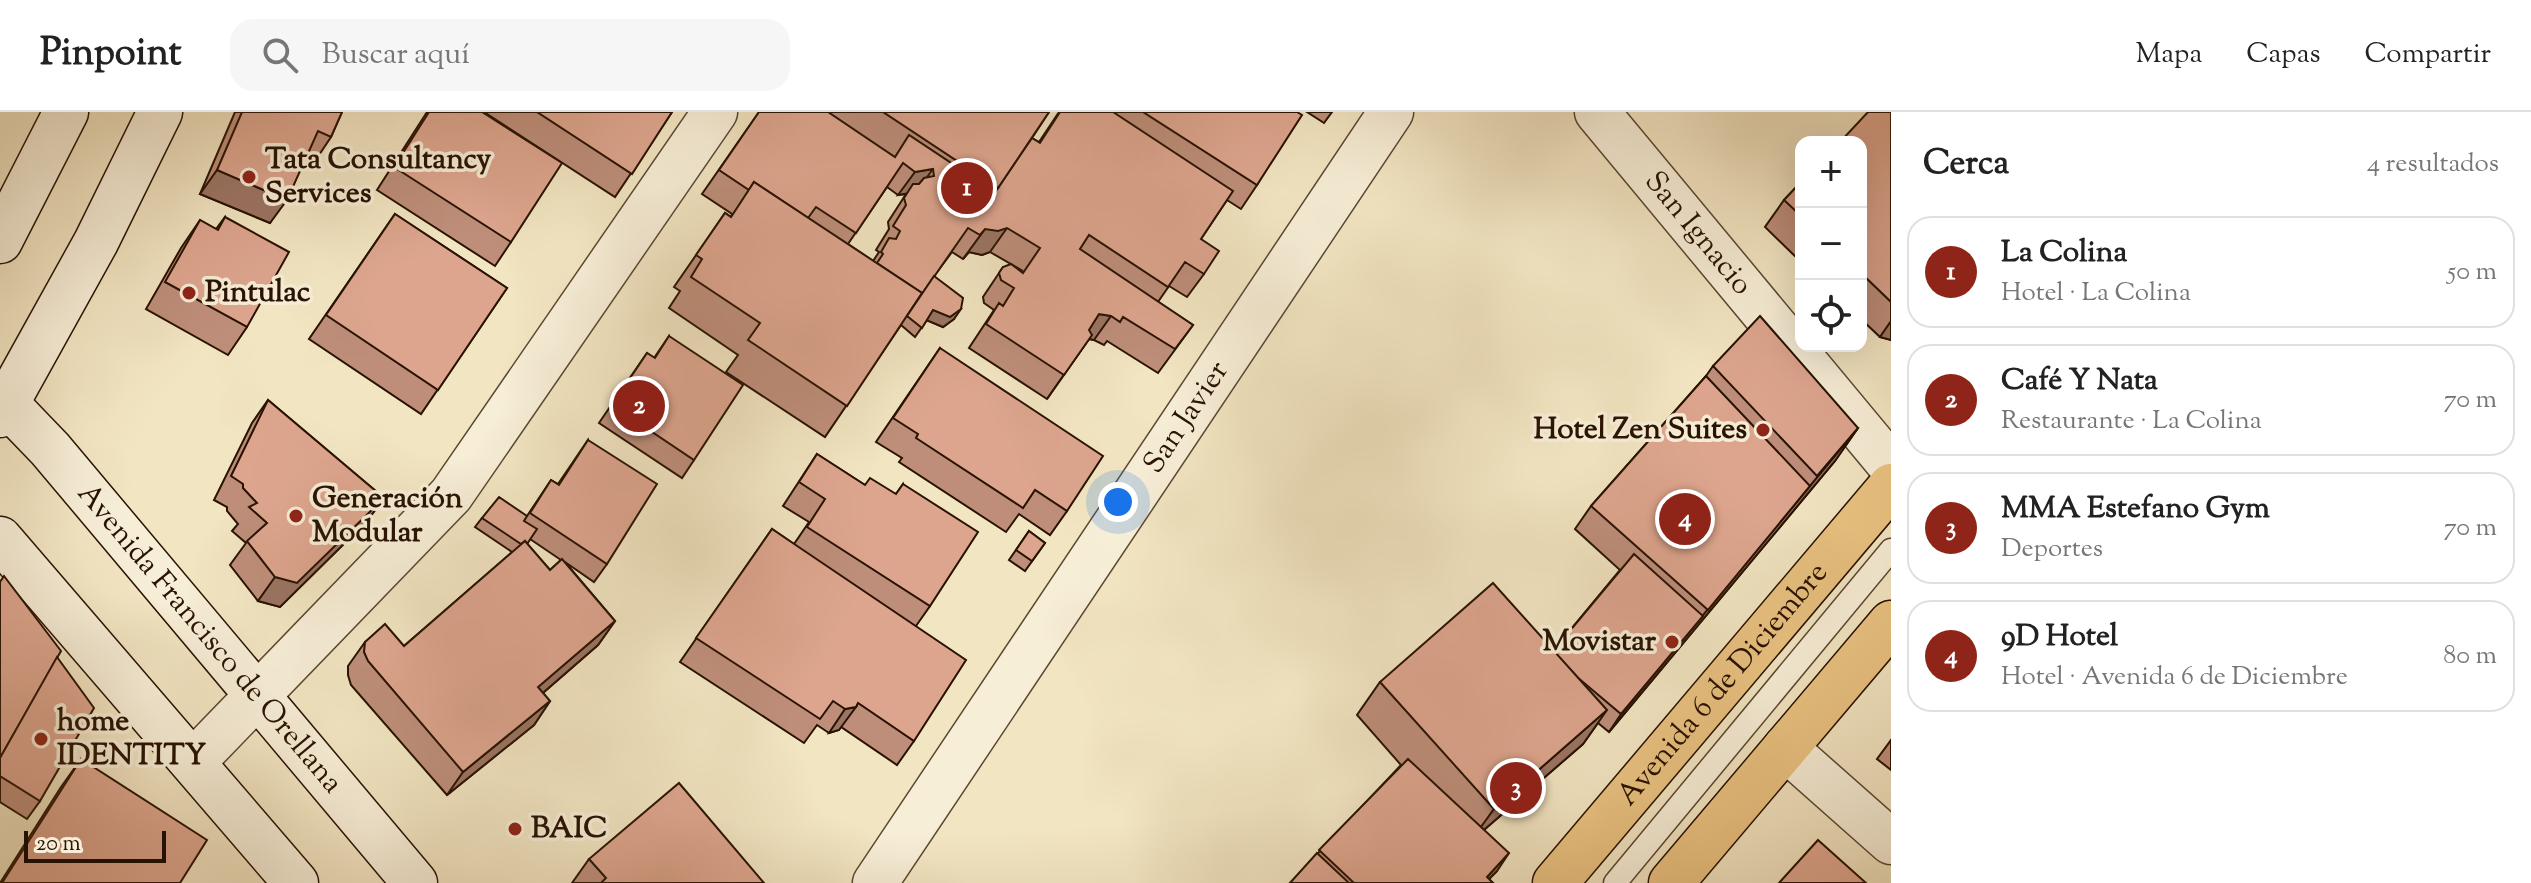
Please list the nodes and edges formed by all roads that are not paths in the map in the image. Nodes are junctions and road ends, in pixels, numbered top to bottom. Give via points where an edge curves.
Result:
1 (66, 112) edge
2 (160, 112) edge
3 (715, 112) edge
4 (1391, 112) edge
5 (1597, 112) edge
6 (0, 241) edge
7 (2, 405) edge
8 (1891, 466) edge
9 (1891, 486) edge
10 (0, 539) edge
11 (1891, 550) edge
12 (1891, 623) edge
13 (256, 696) junction
14 (1785, 748) junction
15 (193, 762) junction
16 (1891, 842) edge
17 (296, 883) edge
18 (415, 883) edge
19 (875, 883) edge
20 (1555, 883) edge
21 (1615, 883) edge
22 (1671, 883) edge

1 - 6 street
2 - 7 street via 96,242
3 - 13 street via 451,495
4 - 19 street, San Javier
5 - 8 street, San Ignacio
7 - 13 street, Avenida Francisco de Orellana via 50,449
9 - 20 main road, Avenida 6 de Diciembre
10 - 15 street
11 - 21 lane
12 - 14 main road
13 - 15 street
13 - 18 street, Avenida Francisco de Orellana
14 - 16 street
14 - 22 main road
15 - 17 street

